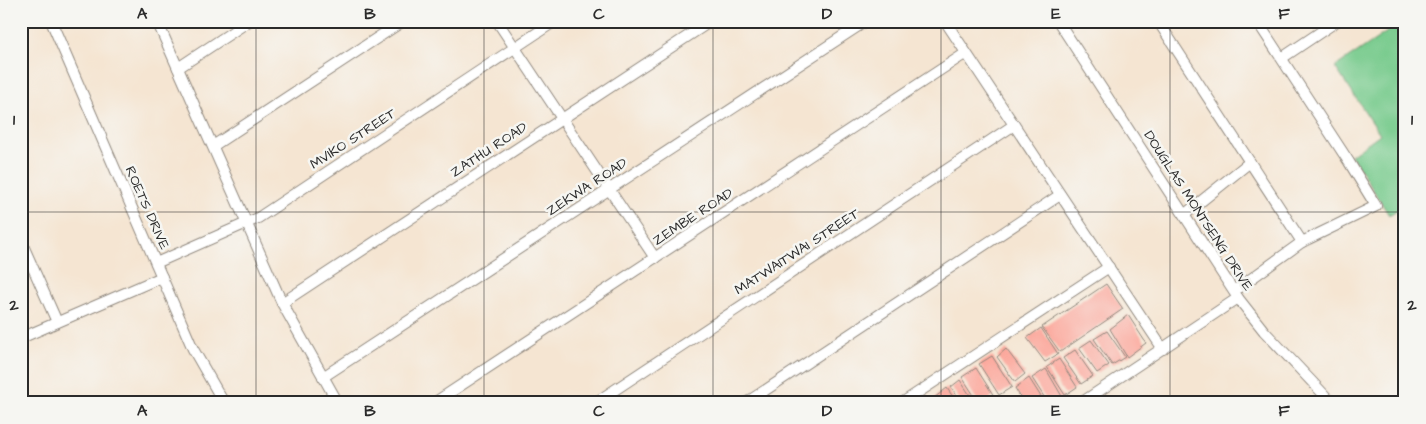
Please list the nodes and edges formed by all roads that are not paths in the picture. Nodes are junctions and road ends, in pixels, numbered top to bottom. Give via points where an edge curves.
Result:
1 (50, 21) edge
2 (157, 21) edge
3 (250, 21) edge
4 (403, 21) edge
5 (497, 21) edge
6 (555, 21) edge
7 (711, 21) edge
8 (866, 21) edge
9 (945, 21) edge
10 (1058, 21) edge
11 (1158, 21) edge
12 (1257, 21) edge
13 (1337, 21) edge
14 (515, 48) junction
15 (966, 53) junction
16 (1282, 58) junction
17 (178, 68) junction
18 (561, 119) junction
19 (1014, 125) junction
20 (213, 146) junction
21 (1250, 162) junction
22 (609, 190) junction
23 (1060, 195) junction
24 (1184, 215) junction
25 (247, 223) junction
26 (21, 241) edge
27 (1302, 242) junction
28 (655, 258) junction
29 (156, 263) junction
30 (1108, 267) junction
31 (162, 277) junction
32 (1236, 295) junction
33 (282, 303) junction
34 (57, 322) junction
35 (21, 338) edge
36 (1163, 349) junction
37 (323, 377) junction
38 (224, 403) edge
39 (338, 403) edge
40 (434, 403) edge
41 (595, 403) edge
42 (746, 403) edge
43 (902, 403) edge
44 (1081, 403) edge
45 (1332, 403) edge

1 - 29 street, ROETS DRIVE
2 - 17 street
3 - 17 street
4 - 20 street
5 - 14 street
6 - 14 street, MVIKO STREET
7 - 18 street, ZATHU ROAD
8 - 22 street, ZEKWA ROAD
9 - 15 street
10 - 24 street, DOUGLAS MONTSENG DRIVE
11 - 21 street
12 - 16 street
13 - 16 street
14 - 18 street
14 - 25 street, MVIKO STREET
15 - 19 street
15 - 28 street, ZEMBE ROAD
16 - 27 street via 1376,206
17 - 20 street
18 - 22 street
18 - 33 street, ZATHU ROAD
19 - 23 street
19 - 41 street, MATWAITWAI STREET
20 - 25 street
21 - 24 street
21 - 27 street
22 - 28 street
22 - 37 street, ZEKWA ROAD
23 - 30 street
23 - 42 street
24 - 32 street, DOUGLAS MONTSENG DRIVE
25 - 29 street, MVIKO STREET
25 - 33 street
26 - 34 street
27 - 32 street
28 - 40 street, ZEMBE ROAD
29 - 31 street, ROETS DRIVE
30 - 36 street
30 - 43 street
31 - 34 street
31 - 38 street, ROETS DRIVE via 193,348
32 - 36 street
32 - 45 street, DOUGLAS MONTSENG DRIVE
33 - 37 street
34 - 35 street
36 - 44 street
37 - 39 street

